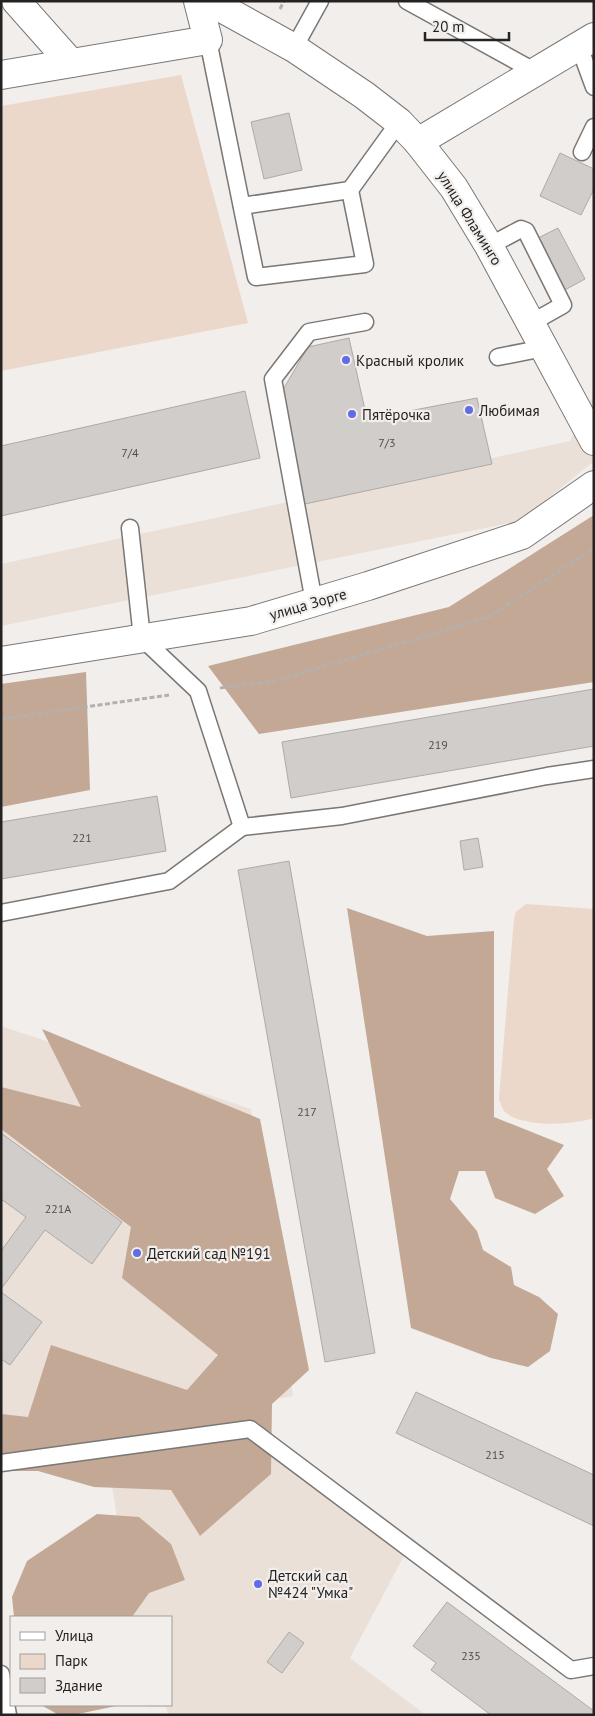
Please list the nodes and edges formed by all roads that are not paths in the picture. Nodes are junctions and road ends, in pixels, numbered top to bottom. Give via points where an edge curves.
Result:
1 (16, 1) edge
2 (198, 1) edge
3 (209, 1) edge
4 (320, 1) edge
5 (407, 1) edge
6 (208, 40) junction
7 (586, 41) edge
8 (294, 48) junction
9 (70, 63) junction
10 (536, 72) junction
11 (1, 75) edge
12 (594, 87) edge
13 (399, 122) junction
14 (594, 127) edge
15 (418, 142) junction
16 (582, 152) dead end
17 (350, 190) junction
18 (242, 206) junction
19 (489, 246) junction
20 (364, 322) dead end
21 (531, 323) junction
22 (544, 348) junction
23 (498, 357) dead end
24 (594, 441) edge
25 (594, 485) edge
26 (130, 528) dead end
27 (314, 602) junction
28 (142, 638) junction
29 (1, 661) edge
30 (594, 769) edge
31 (242, 827) junction
32 (1, 913) edge
33 (1, 1463) edge
34 (594, 1666) edge
35 (1, 1674) edge
36 (8, 1715) edge

1 - 9 street
2 - 6 street
3 - 8 street, улица Фламинго
4 - 8 lane
5 - 10 lane
6 - 9 street
6 - 18 lane
7 - 10 street
7 - 12 lane
8 - 13 street, улица Фламинго
9 - 11 street
10 - 15 street
13 - 15 street, улица Фламинго
13 - 17 lane
14 - 16 lane
15 - 19 street, улица Фламинго via 454,188
17 - 18 lane
17 - 18 lane via 365,264 256,277
19 - 21 street, улица Фламинго
19 - 21 lane via 521,229 526,231 563,305
20 - 27 lane via 309,332 273,379
21 - 22 street, улица Фламинго
22 - 23 lane
22 - 24 street, улица Фламинго
25 - 27 street, улица Зорге via 522,535
26 - 28 lane
27 - 28 street, улица Зорге via 251,621
28 - 29 street, улица Зорге
28 - 31 lane via 198,691
30 - 31 lane via 342,816
31 - 32 lane via 169,881
33 - 34 lane via 250,1429 571,1670
35 - 36 lane

